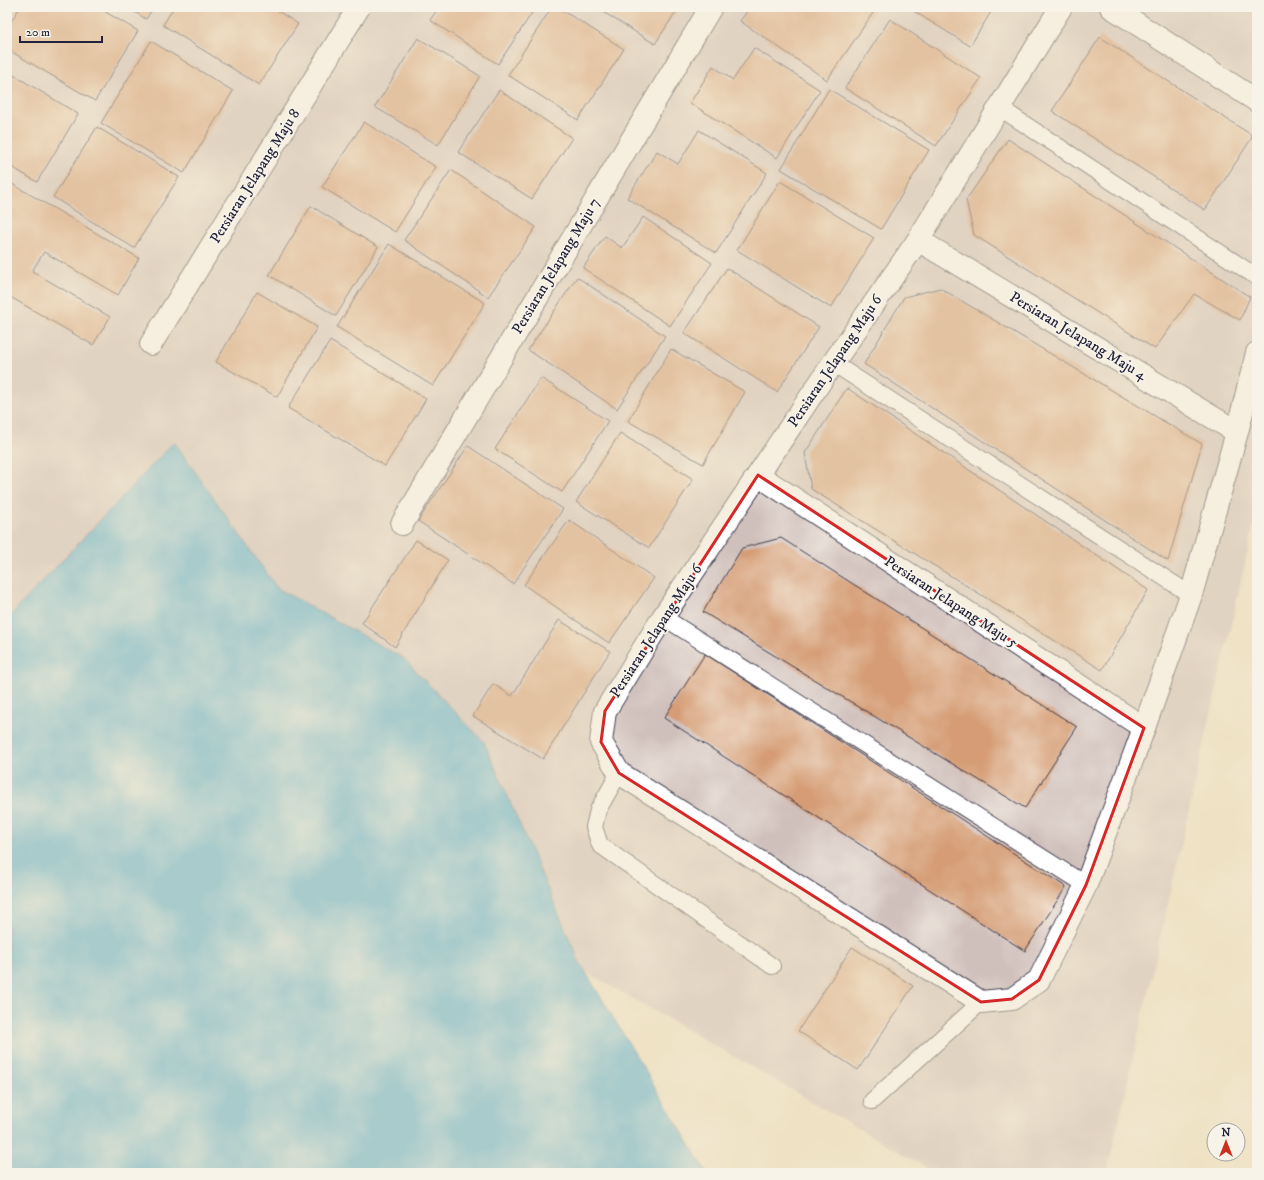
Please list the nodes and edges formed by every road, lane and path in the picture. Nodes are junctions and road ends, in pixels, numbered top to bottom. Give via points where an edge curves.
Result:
1 (359, 7) edge
2 (711, 7) edge
3 (1061, 7) edge
4 (1111, 7) edge
5 (1257, 101) edge
6 (1000, 108) junction
7 (918, 240) junction
8 (1257, 277) edge
9 (151, 344) dead end
10 (1257, 353) edge
11 (833, 363) junction
12 (1237, 432) junction
13 (758, 475) junction
14 (402, 524) dead end
15 (1191, 595) junction
16 (663, 617) junction
17 (1144, 728) junction
18 (619, 773) junction
19 (1086, 885) junction
20 (772, 966) dead end
21 (981, 1002) junction
22 (872, 1102) dead end

1 - 9 street, Persiaran Jelapang Maju 8
2 - 14 street, Persiaran Jelapang Maju 7
3 - 6 street, Persiaran Jelapang Maju 6
4 - 5 street
6 - 7 street, Persiaran Jelapang Maju 6
6 - 8 lane
7 - 11 street, Persiaran Jelapang Maju 6
7 - 12 street, Persiaran Jelapang Maju 4
10 - 12 street
11 - 13 street, Persiaran Jelapang Maju 6
11 - 15 lane
12 - 15 street
13 - 16 street, Persiaran Jelapang Maju 6
13 - 17 street, Persiaran Jelapang Maju 5
15 - 17 street
16 - 18 street, Persiaran Jelapang Maju 6 via 605,711 601,742
16 - 19 lane
17 - 19 street
18 - 20 lane via 598,810 594,827 600,845
18 - 21 street
19 - 21 street via 1039,980 1012,999
21 - 22 lane

